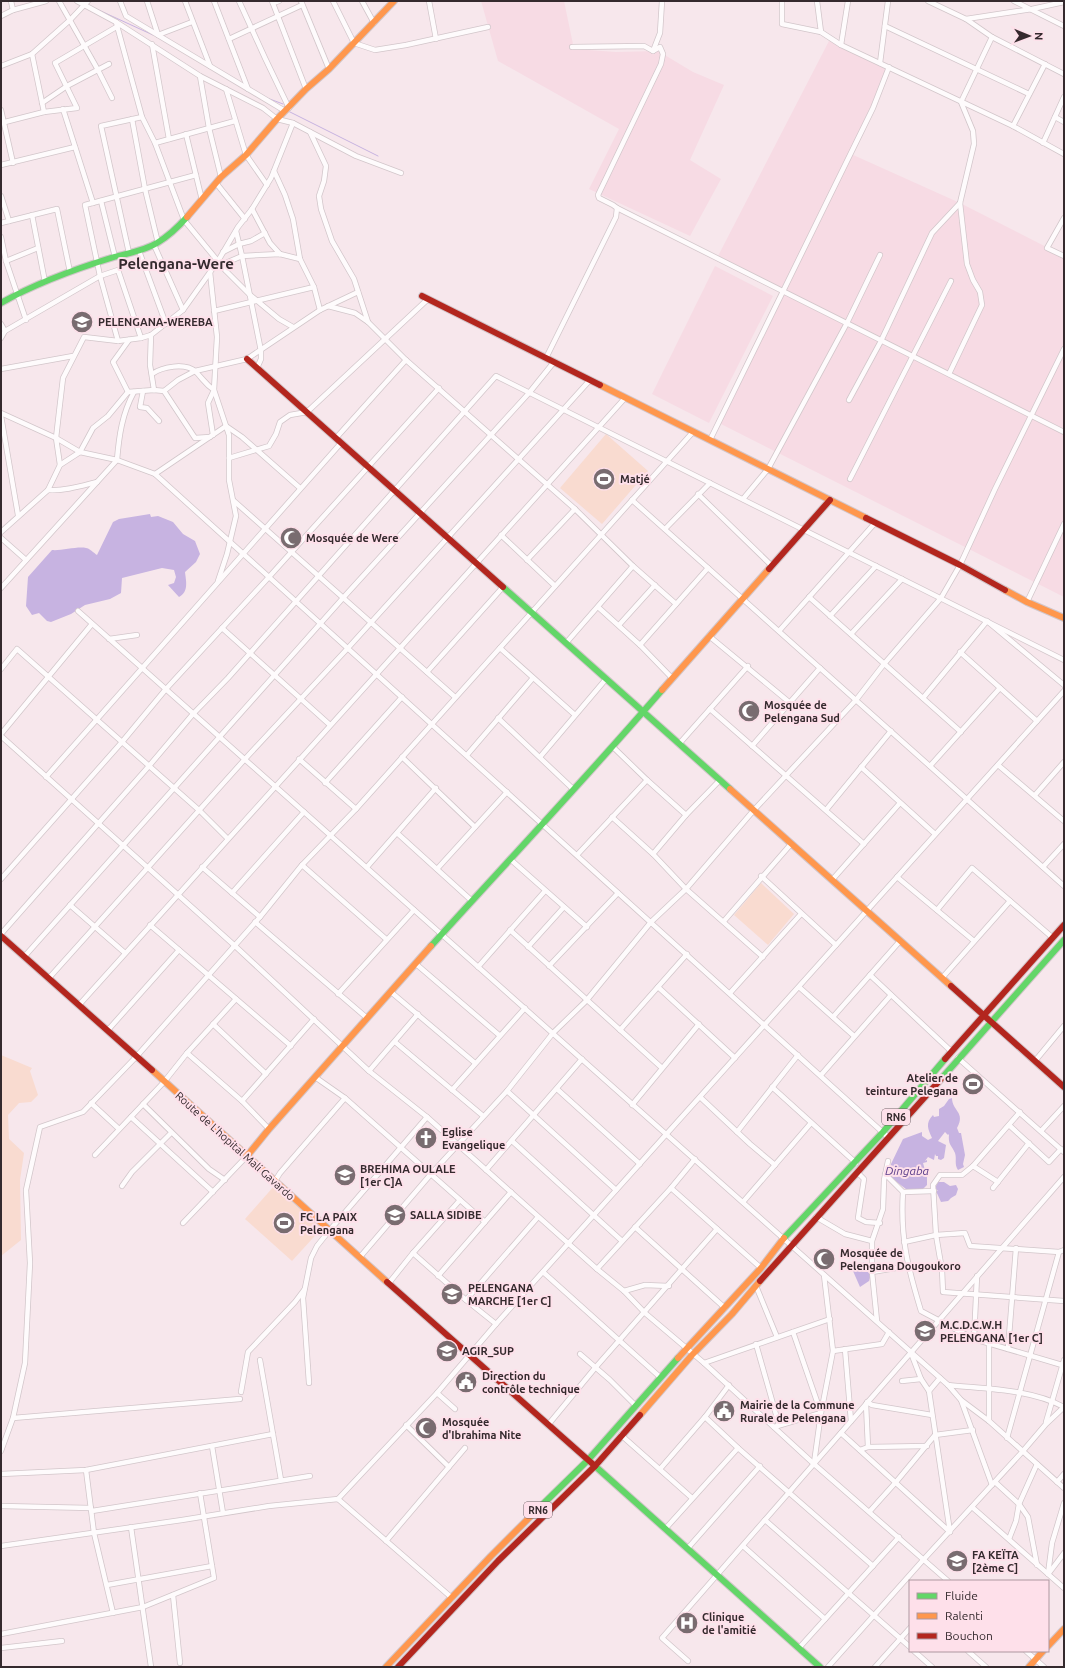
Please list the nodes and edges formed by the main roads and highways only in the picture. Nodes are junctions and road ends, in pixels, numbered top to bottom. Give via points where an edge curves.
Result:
1 (393, 2) edge
2 (422, 296) dead end
3 (1, 303) edge
4 (248, 359) road end
5 (830, 500) junction
6 (1064, 618) edge
7 (643, 712) junction
8 (1064, 925) edge
9 (1, 935) edge
10 (1063, 944) edge
11 (983, 1015) junction
12 (990, 1022) junction
13 (1064, 1087) edge
14 (247, 1156) junction
15 (588, 1460) junction
16 (595, 1466) junction
17 (1063, 1632) edge
18 (1049, 1645) edge
19 (1042, 1652) edge
20 (386, 1667) edge
21 (398, 1667) edge
22 (820, 1667) edge
23 (1029, 1667) edge

1 - 3 main road via 329,70 277,119 246,155 221,177 184,220 156,244 70,272 18,293
2 - 5 main road
4 - 7 main road
5 - 6 main road via 960,565 1027,602
5 - 7 main road
7 - 11 main road
7 - 14 main road via 367,1018
8 - 11 main road, RN6
9 - 14 main road, Route de L'hopital Mali Gavardo
10 - 12 main road, RN6
11 - 12 main road
11 - 15 main road, RN6 via 856,1163 784,1239 761,1268
12 - 13 main road
12 - 16 main road, RN6
14 - 15 main road, Route de L'hopital Mali Gavardo
15 - 16 main road, Route de L'hopital Mali Gavardo
15 - 20 main road, RN6 via 491,1556
16 - 21 main road, RN6 via 498,1561
16 - 22 main road, Route de L'hopital Mali Gavardo
17 - 18 main road
19 - 23 main road

